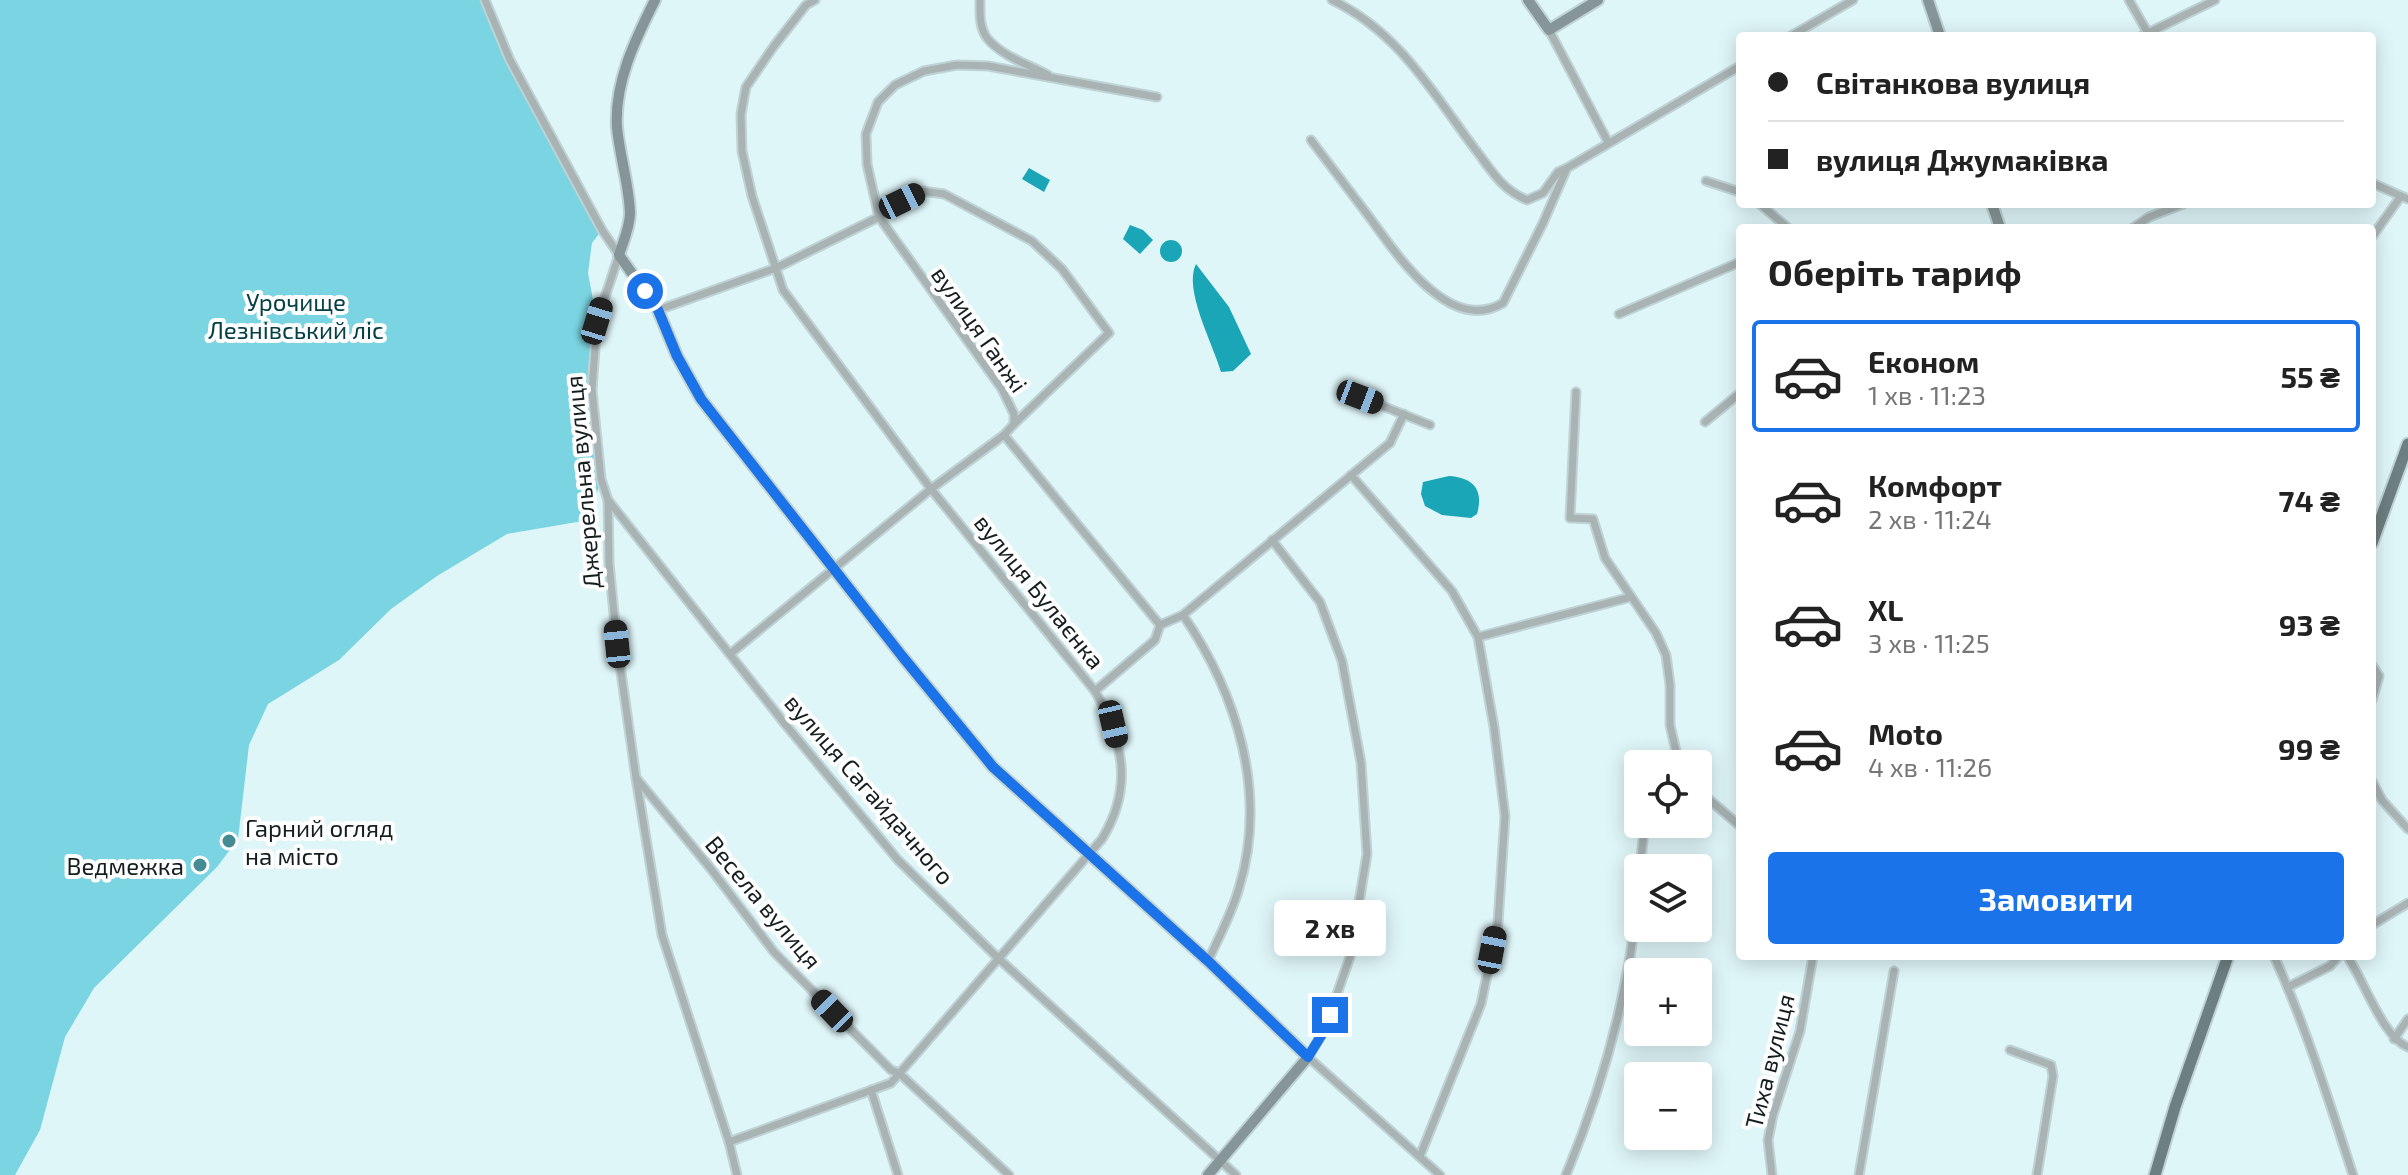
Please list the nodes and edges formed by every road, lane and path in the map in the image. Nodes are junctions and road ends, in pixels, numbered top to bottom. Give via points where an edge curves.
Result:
1 (485, 0) edge
2 (655, 0) edge
3 (815, 0) edge
4 (980, 0) edge
5 (1332, 0) edge
6 (1528, 0) edge
7 (1598, 0) edge
8 (1853, 0) edge
9 (1928, 0) edge
10 (2129, 0) edge
11 (2215, 0) edge
12 (1549, 30) junction
13 (1798, 32) edge
14 (1939, 32) edge
15 (2145, 32) edge
16 (2153, 32) edge
17 (1736, 68) edge
18 (1053, 78) junction
19 (1157, 97) dead end
20 (1311, 140) dead end
21 (1608, 142) junction
22 (1567, 168) junction
23 (1706, 181) dead end
24 (2376, 185) edge
25 (1736, 191) edge
26 (2405, 197) edge
27 (1765, 208) edge
28 (2173, 208) edge
29 (879, 217) junction
30 (1783, 224) edge
31 (2139, 224) edge
32 (2376, 232) edge
33 (619, 255) junction
34 (1736, 264) edge
35 (776, 268) junction
36 (658, 310) junction
37 (1619, 314) dead end
38 (1576, 392) dead end
39 (1736, 396) edge
40 (1360, 397) dead end
41 (1404, 414) junction
42 (1705, 422) dead end
43 (1014, 424) junction
44 (1430, 425) dead end
45 (1004, 435) junction
46 (2408, 444) edge
47 (1351, 475) junction
48 (931, 489) junction
49 (608, 500) junction
50 (2376, 532) edge
51 (1272, 540) junction
52 (835, 568) junction
53 (1631, 597) junction
54 (1183, 615) junction
55 (1160, 625) junction
56 (1478, 637) junction
57 (730, 654) junction
58 (1095, 691) junction
59 (1676, 750) edge
60 (636, 778) junction
61 (2376, 789) edge
62 (1712, 804) edge
63 (1736, 823) edge
64 (2408, 829) edge
65 (1090, 854) junction
66 (2408, 903) edge
67 (2376, 923) edge
68 (1634, 942) edge
69 (998, 958) junction
70 (1812, 960) edge
71 (2227, 960) edge
72 (2276, 960) edge
73 (2335, 960) edge
74 (2350, 960) edge
75 (1208, 961) junction
76 (1894, 971) dead end
77 (2288, 987) junction
78 (2408, 1019) edge
79 (2394, 1039) junction
80 (2408, 1047) edge
81 (2010, 1050) dead end
82 (1308, 1057) junction
83 (899, 1073) junction
84 (871, 1090) junction
85 (729, 1142) junction
86 (1420, 1156) junction
87 (1220, 1161) junction
88 (737, 1175) edge
89 (898, 1175) edge
90 (1009, 1175) edge
91 (1208, 1175) edge
92 (1236, 1175) edge
93 (1440, 1175) edge
94 (1566, 1175) edge
95 (1772, 1175) edge
96 (1859, 1175) edge
97 (2037, 1175) edge
98 (2155, 1175) edge
99 (2353, 1175) edge

1 - 33 street via 510,60
2 - 33 street via 629,57 618,101 630,216
3 - 35 street, вулиця Булаєнка via 746,87 741,114 752,196
4 - 18 street via 987,37
5 - 22 street via 1408,57 1509,192 1527,200 1543,193
6 - 12 street
7 - 12 street
8 - 13 street
9 - 14 street
10 - 15 street
11 - 16 street
12 - 21 street
17 - 21 street
18 - 19 street, вулиця Ганжі
18 - 29 street, вулиця Ганжі via 957,65 924,71 895,85 878,102 866,134
20 - 22 street via 1413,275 1436,294 1470,310 1503,303
21 - 22 street
23 - 25 street
24 - 26 street
26 - 32 street
27 - 30 street
28 - 31 street
29 - 35 street
29 - 43 street, вулиця Ганжі via 1002,389
29 - 43 street via 922,191 944,194 1032,241 1062,269 1109,333
33 - 36 street
33 - 49 street, Джерельна вулиця via 597,321 593,352 596,435
34 - 37 street
35 - 36 street
35 - 48 street, вулиця Булаєнка via 783,290
36 - 52 street via 701,399
38 - 53 street via 1570,518 1593,519 1605,558
39 - 42 street
40 - 41 street
41 - 44 street
41 - 47 street via 1390,443
43 - 45 street, вулиця Ганжі
45 - 48 street, вулиця Ганжі
45 - 55 street
46 - 50 main road
47 - 51 street
47 - 56 street via 1452,591
48 - 52 street, вулиця Ганжі
48 - 58 street, вулиця Булаєнка
49 - 57 street, вулиця Сагайдачного
49 - 60 street, Джерельна вулиця via 609,563
51 - 54 street
51 - 82 street via 1320,602 1342,661 1361,763 1367,854 1350,957 1324,1031
52 - 57 street, вулиця Ганжі
52 - 65 street via 993,767
53 - 56 street
53 - 59 street via 1666,655
54 - 55 street
54 - 75 street via 1206,649 1240,729 1251,814 1239,888
55 - 58 street via 1155,640
56 - 86 street via 1505,816 1498,923 1481,1004
57 - 69 street, вулиця Сагайдачного via 898,860
58 - 65 street, вулиця Булаєнка via 1113,724 1122,771 1111,825
60 - 83 street, Весела вулиця via 774,952
60 - 85 street, Джерельна вулиця via 662,935
61 - 64 street
62 - 63 street
65 - 69 street, вулиця Булаєнка
65 - 75 street
66 - 67 street
68 - 94 street via 1619,1017
69 - 83 street, вулиця Булаєнка
69 - 87 street, вулиця Сагайдачного
70 - 95 street, Тиха вулиця via 1800,1031 1768,1140
71 - 98 main road
72 - 77 street
73 - 77 street
74 - 79 street
75 - 82 street
76 - 96 street
77 - 99 street
78 - 79 street
79 - 80 street
81 - 97 street via 2051,1065
82 - 86 street
82 - 87 street
83 - 84 street, вулиця Булаєнка via 891,1083
83 - 90 street, Весела вулиця
84 - 85 street, вулиця Булаєнка
84 - 89 street
85 - 88 street, Джерельна вулиця
86 - 93 street
87 - 91 street
87 - 92 street, вулиця Сагайдачного

